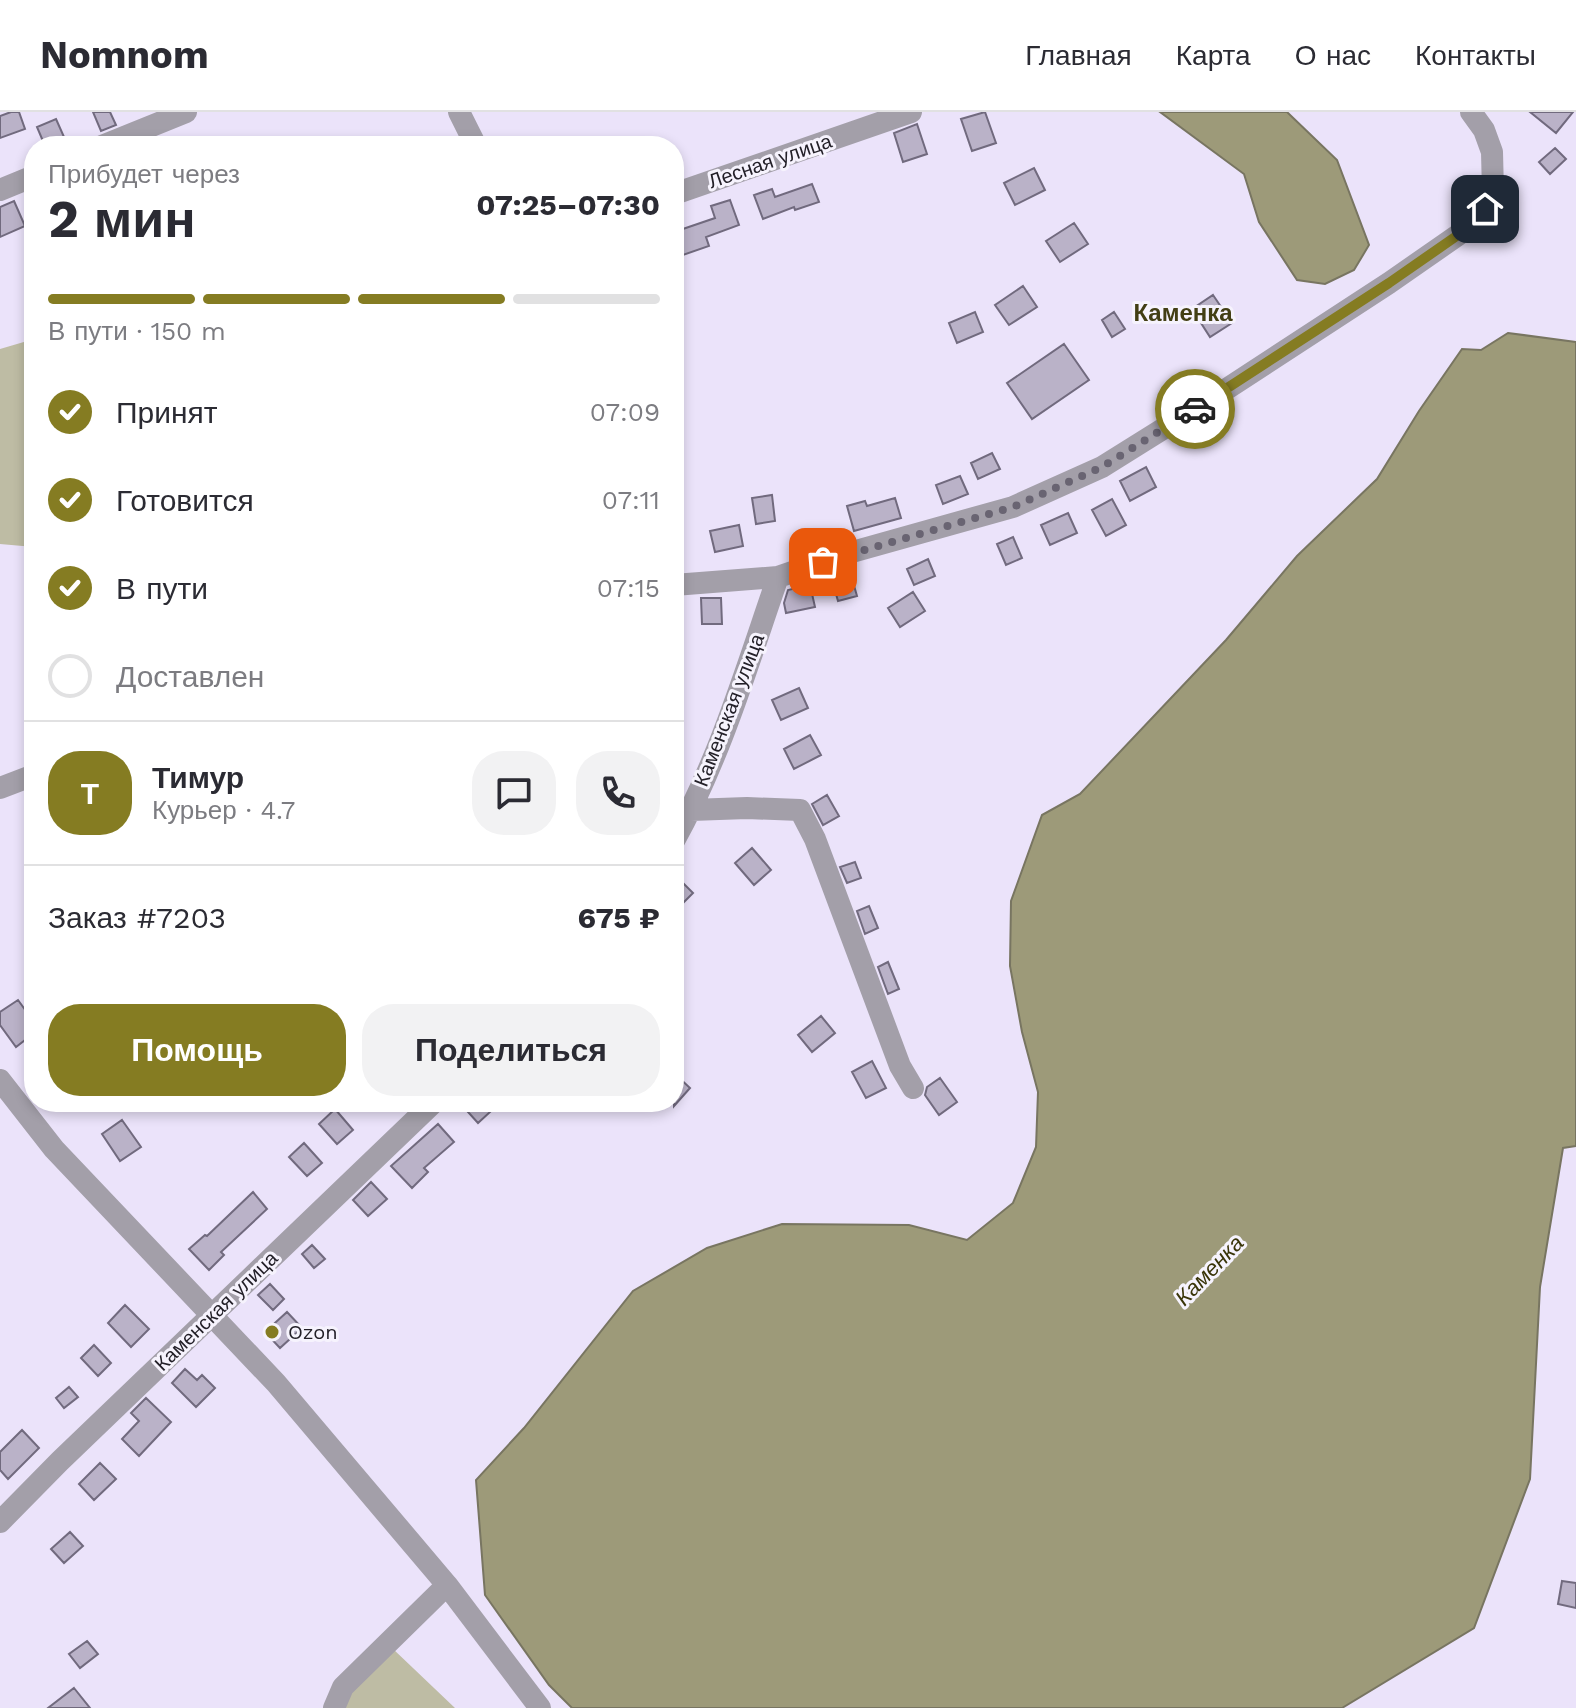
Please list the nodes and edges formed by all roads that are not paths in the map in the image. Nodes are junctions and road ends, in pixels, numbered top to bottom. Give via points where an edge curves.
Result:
1 (186, 112) edge
2 (459, 112) edge
3 (911, 112) edge
4 (1471, 112) edge
5 (129, 122) edge
6 (113, 136) edge
7 (471, 136) edge
8 (24, 180) edge
9 (0, 190) edge
10 (684, 191) edge
11 (778, 577) junction
12 (684, 584) edge
13 (24, 779) edge
14 (0, 788) edge
15 (691, 810) junction
16 (684, 823) edge
17 (0, 1080) edge
18 (913, 1088) dead end
19 (24, 1111) edge
20 (25, 1112) edge
21 (424, 1112) edge
22 (212, 1315) junction
23 (0, 1522) edge
24 (447, 1585) junction
25 (334, 1708) edge
26 (540, 1708) edge

1 - 5 street
2 - 7 street
3 - 10 street, Лесная улица
4 - 11 street via 1492,152 1493,192 1485,209 1458,235 1102,467 1013,507
5 - 6 street
8 - 9 street
11 - 12 street
11 - 15 street, Каменская улица
13 - 14 street
15 - 16 street, Каменская улица
15 - 18 street via 800,810
17 - 19 street
20 - 22 street
21 - 22 street, Каменская улица
22 - 23 street, Каменская улица
22 - 24 street
24 - 25 street via 343,1687
24 - 26 street

